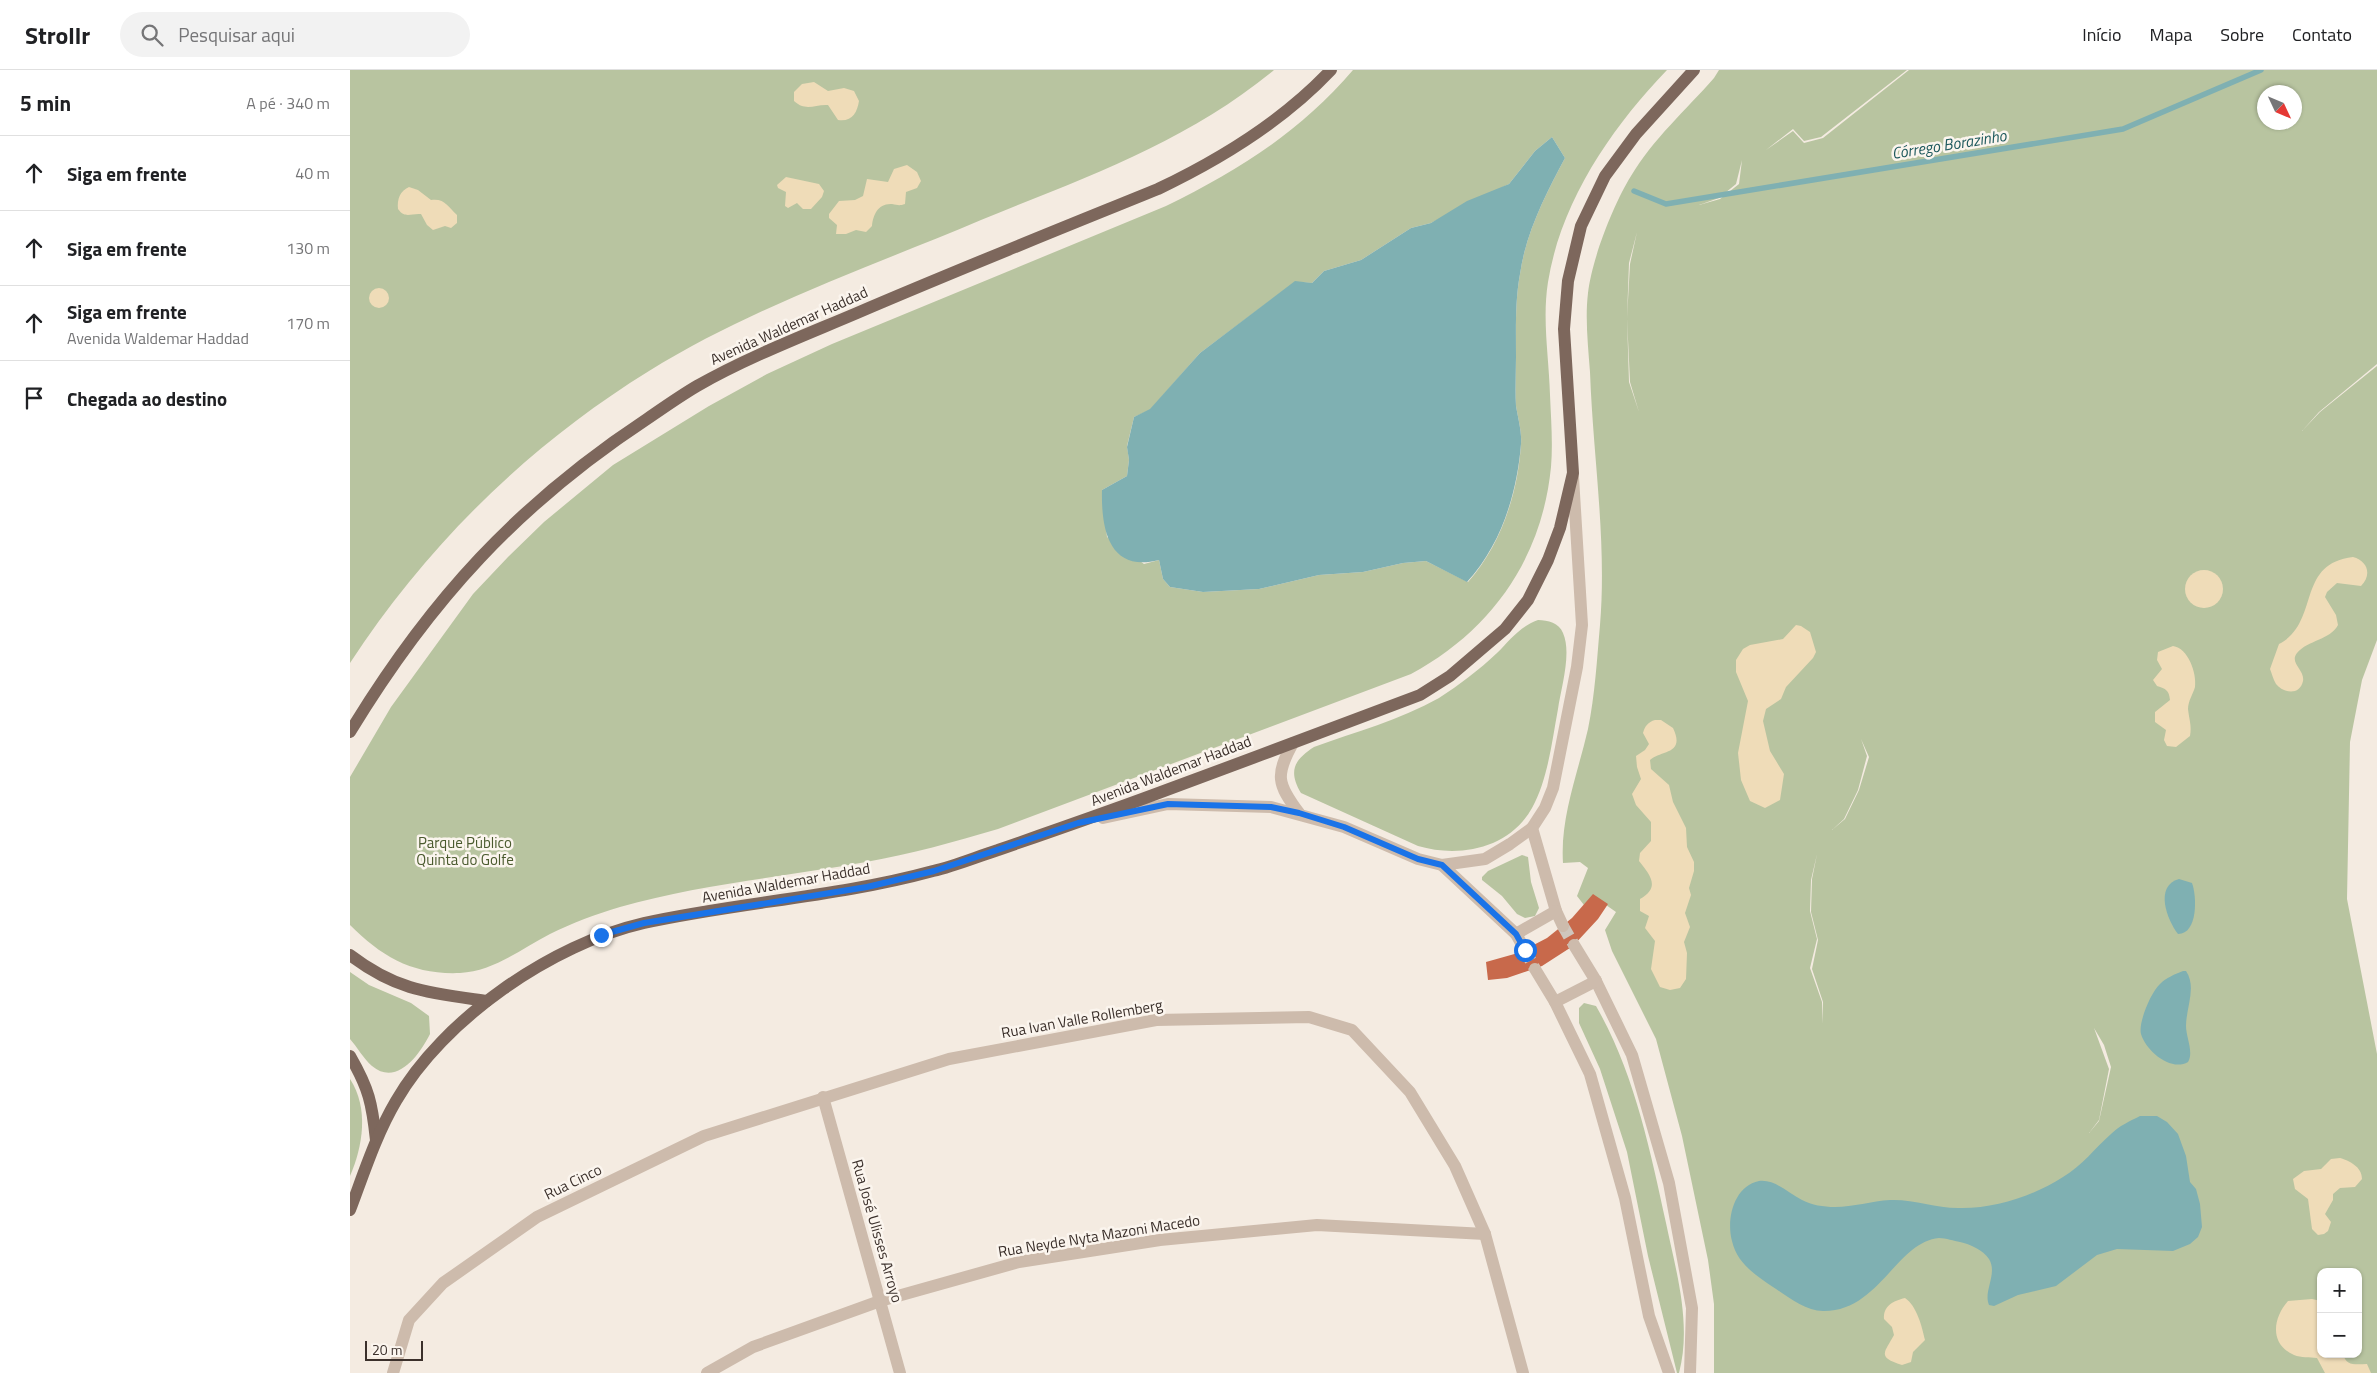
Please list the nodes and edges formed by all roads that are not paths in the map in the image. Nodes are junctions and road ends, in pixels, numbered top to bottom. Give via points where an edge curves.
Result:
1 (1331, 70) edge
2 (1694, 70) edge
3 (1573, 474) junction
4 (350, 732) edge
5 (1293, 743) junction
6 (1299, 813) junction
7 (1078, 823) junction
8 (1532, 828) junction
9 (1442, 865) junction
10 (1556, 911) junction
11 (1563, 926) tunnel mouth
12 (1516, 934) junction
13 (1574, 945) tunnel mouth
14 (1525, 950) tunnel mouth
15 (350, 955) edge
16 (1535, 969) tunnel mouth
17 (1596, 981) junction
18 (487, 1001) junction
19 (1555, 1002) junction
20 (350, 1056) edge
21 (823, 1097) junction
22 (376, 1140) junction
23 (350, 1210) edge
24 (1485, 1234) junction
25 (880, 1302) junction
26 (393, 1371) edge
27 (707, 1373) edge
28 (900, 1373) edge
29 (1523, 1373) edge
30 (1669, 1373) edge
31 (1690, 1373) edge

1 - 4 main road, Avenida Waldemar Haddad via 1261,129 1221,157 1189,174 760,355 697,386 601,450 531,507 456,582 399,657
2 - 3 main road, Avenida Waldemar Haddad via 1636,134 1605,176 1581,226 1568,281 1564,329
3 - 5 main road, Avenida Waldemar Haddad via 1560,528 1548,560 1528,600 1505,629 1450,676 1420,695
3 - 8 street via 1582,625 1578,667 1552,788 1545,808
5 - 6 street via 1282,763 1279,778 1284,794
5 - 7 main road, Avenida Waldemar Haddad
6 - 7 street via 1271,807 1168,804
6 - 9 street via 1344,827 1418,859
7 - 18 main road, Avenida Waldemar Haddad via 934,871 867,887 644,923 601,935 528,972
8 - 9 street via 1485,859
8 - 10 street
9 - 12 street
10 - 11 street
10 - 12 street
12 - 14 street
13 - 17 street
15 - 18 main road via 373,972 402,986
16 - 19 street
17 - 19 street
17 - 31 street via 1632,1055 1669,1182 1692,1308
18 - 22 main road, Avenida Waldemar Haddad via 423,1064 397,1098
19 - 30 street via 1590,1074 1626,1198 1649,1316
20 - 22 main road via 372,1103
21 - 24 street, Rua Ivan Valle Rollemberg via 949,1059 1156,1020 1309,1017 1352,1030 1410,1092 1455,1166
21 - 25 street, Rua José Ulisses Arroyo
21 - 26 street, Rua Cinco via 704,1136 537,1218 443,1283 409,1320
22 - 23 main road, Avenida Waldemar Haddad
24 - 25 street, Rua Neyde Nyta Mazoni Macedo via 1317,1225 1160,1240 1018,1262
24 - 29 street, Rua Ivan Valle Rollemberg
25 - 27 street, Rua Neyde Nyta Mazoni Macedo via 753,1347
25 - 28 street, Rua José Ulisses Arroyo

